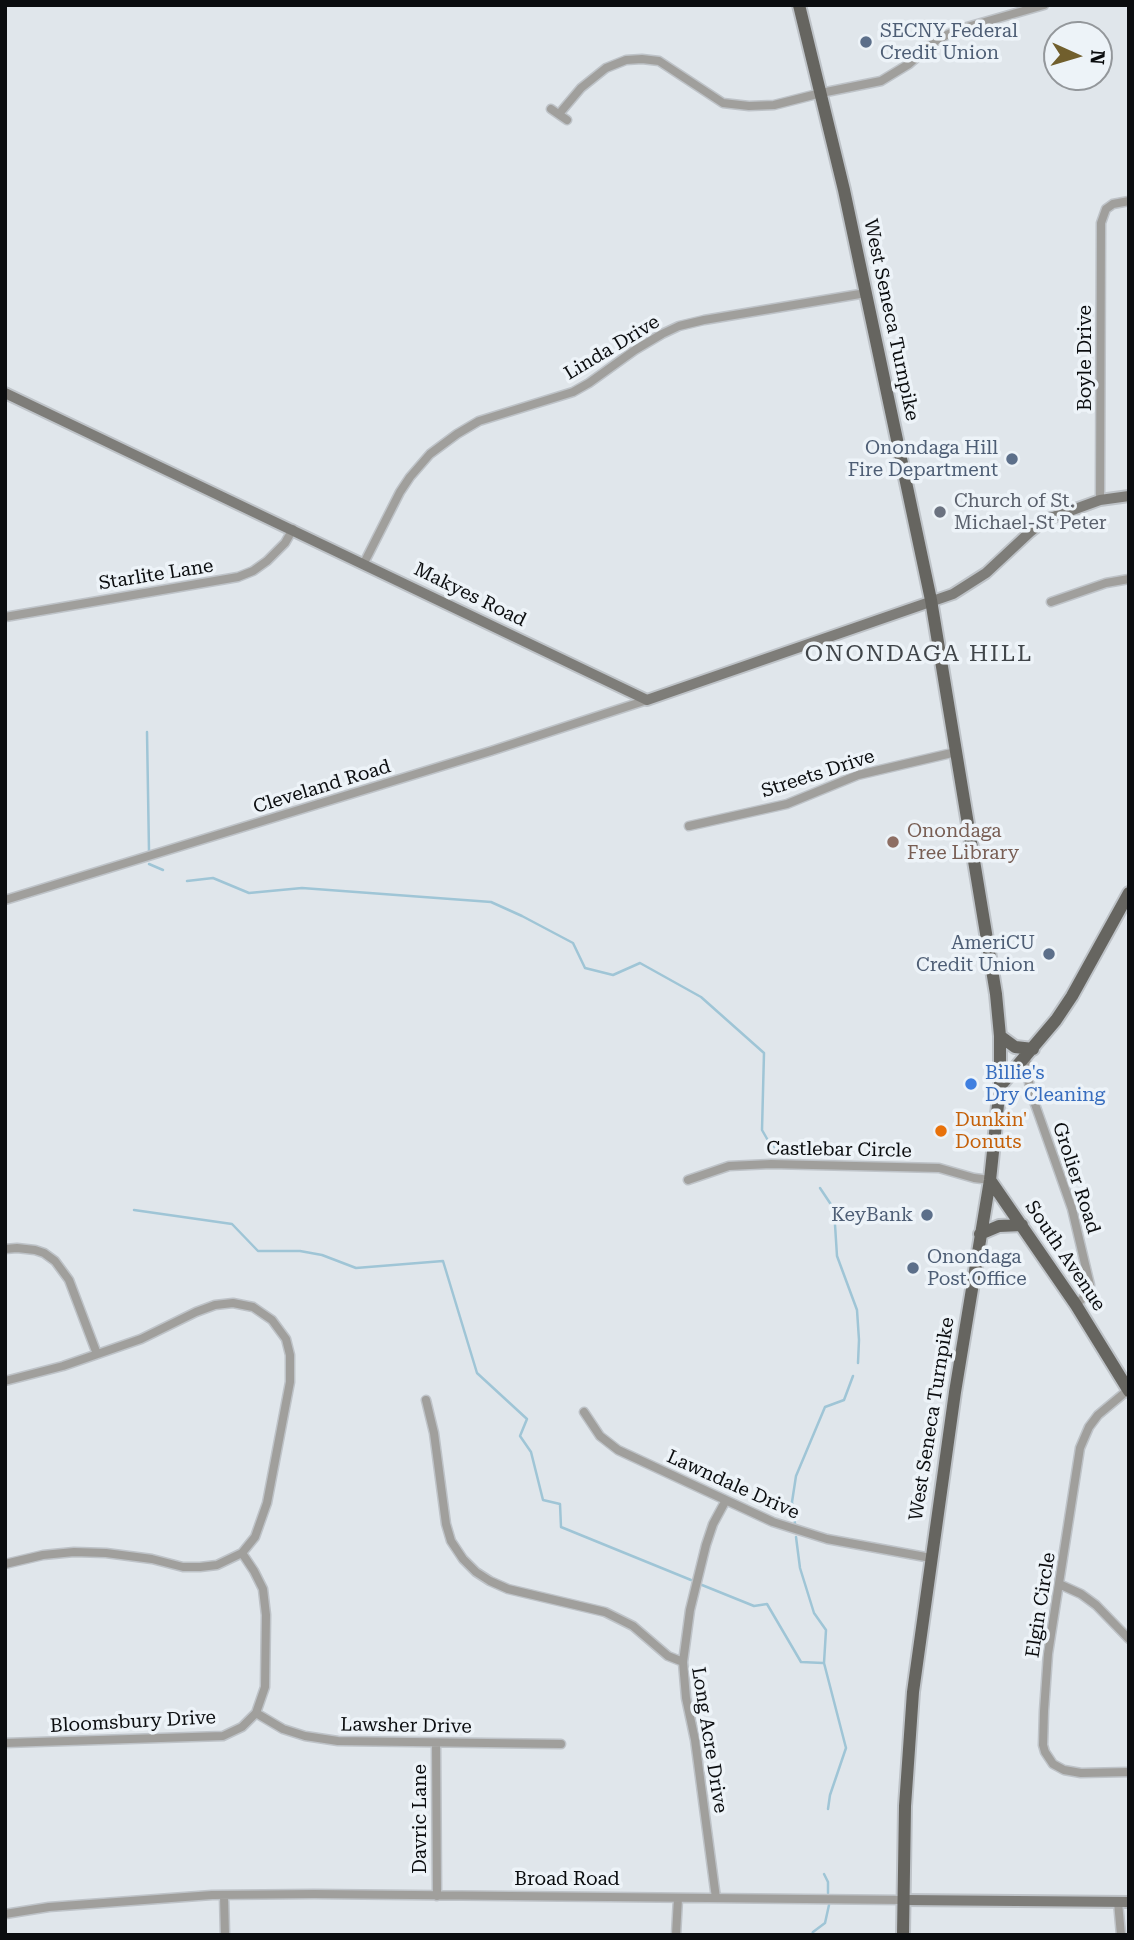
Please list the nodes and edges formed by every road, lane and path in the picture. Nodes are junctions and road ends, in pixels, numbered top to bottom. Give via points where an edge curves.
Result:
1 (799, 5) edge
2 (1044, 5) edge
3 (1033, 7) edge
4 (821, 93) junction
5 (567, 120) dead end
6 (1129, 201) edge
7 (866, 293) junction
8 (5, 393) edge
9 (1129, 496) edge
10 (1100, 499) junction
11 (293, 529) junction
12 (364, 563) junction
13 (1129, 579) edge
14 (931, 600) junction
15 (1051, 602) dead end
16 (5, 617) edge
17 (648, 700) junction
18 (956, 752) junction
19 (689, 826) dead end
20 (1129, 893) edge
21 (5, 900) edge
22 (1000, 1036) junction
23 (1030, 1052) junction
24 (1000, 1086) junction
25 (688, 1180) dead end
26 (990, 1180) junction
27 (1022, 1225) junction
28 (980, 1234) junction
29 (5, 1249) edge
30 (1076, 1305) junction
31 (97, 1354) junction
32 (5, 1381) edge
33 (1128, 1391) edge
34 (426, 1400) dead end
35 (584, 1412) dead end
36 (726, 1500) junction
37 (242, 1553) junction
38 (931, 1558) junction
39 (5, 1564) edge
40 (1059, 1584) junction
41 (1129, 1639) edge
42 (683, 1662) junction
43 (256, 1713) junction
44 (5, 1743) edge
45 (436, 1743) junction
46 (561, 1744) dead end
47 (1129, 1772) edge
48 (224, 1895) junction
49 (437, 1896) junction
50 (678, 1898) junction
51 (716, 1898) junction
52 (904, 1900) junction
53 (1123, 1902) edge
54 (5, 1914) edge
55 (225, 1935) edge
56 (676, 1935) edge
57 (903, 1935) edge
58 (1121, 1935) edge

1 - 4 main road, West Seneca Turnpike
2 - 3 street
3 - 4 street via 938,39 881,81
4 - 5 street via 774,105 723,103 659,61 625,60 606,68 555,111
4 - 7 main road, West Seneca Turnpike
6 - 10 street, Boyle Drive via 1113,204 1102,216
7 - 12 street, Linda Drive via 679,326 573,392 479,421 419,465
7 - 14 main road, West Seneca Turnpike
8 - 11 street, Makyes Road
9 - 10 street
10 - 14 street via 1045,520 986,573 953,594
11 - 12 street, Makyes Road
11 - 16 street, Starlite Lane via 267,561 238,577
12 - 17 street, Makyes Road
13 - 15 street
14 - 17 street
14 - 18 main road, West Seneca Turnpike
17 - 21 street, Cleveland Road
18 - 19 street, Streets Drive via 859,775 787,804
18 - 22 main road, West Seneca Turnpike
20 - 23 main road via 1072,996
22 - 23 main road
22 - 24 main road, West Seneca Turnpike
23 - 24 main road
23 - 30 street, Grolier Road via 1030,1090 1072,1209 1090,1285
24 - 26 main road, West Seneca Turnpike
25 - 26 street, Castlebar Circle via 729,1166 771,1164 939,1168
26 - 27 main road, South Avenue
26 - 28 main road, West Seneca Turnpike
27 - 28 main road via 999,1226
27 - 30 main road, South Avenue
28 - 38 main road, West Seneca Turnpike
29 - 31 street via 35,1250 55,1261 69,1280
30 - 33 main road, South Avenue
31 - 32 street
31 - 37 street via 196,1312 233,1303 253,1307 272,1320 286,1339 290,1382 267,1503 255,1537
33 - 40 street, Elgin Circle via 1098,1415 1080,1448
34 - 42 street, Long Acre Drive via 446,1524 463,1559 476,1572 508,1589 605,1612
35 - 36 street, Lawndale Drive via 600,1436 618,1450
36 - 38 street, Lawndale Drive via 795,1531
36 - 42 street via 706,1545
37 - 39 street via 200,1567 74,1552
37 - 43 street via 263,1589 266,1615 265,1687
38 - 52 main road, West Seneca Turnpike via 909,1737
40 - 41 street via 1096,1605
40 - 47 street, Elgin Circle via 1048,1654 1045,1752 1064,1770
42 - 51 street, Long Acre Drive
43 - 44 street, Bloomsbury Drive via 223,1736
43 - 45 street, Lawsher Drive via 283,1730 305,1736
45 - 46 street, Lawsher Drive
45 - 49 street, Davric Lane
48 - 49 street, Broad Road
48 - 54 street, Broad Road via 49,1906
48 - 55 street
49 - 50 street, Broad Road
50 - 51 street, Broad Road
50 - 56 street
51 - 52 street, Broad Road
52 - 53 street, Broad Road
52 - 57 main road, West Seneca Turnpike
53 - 58 street

